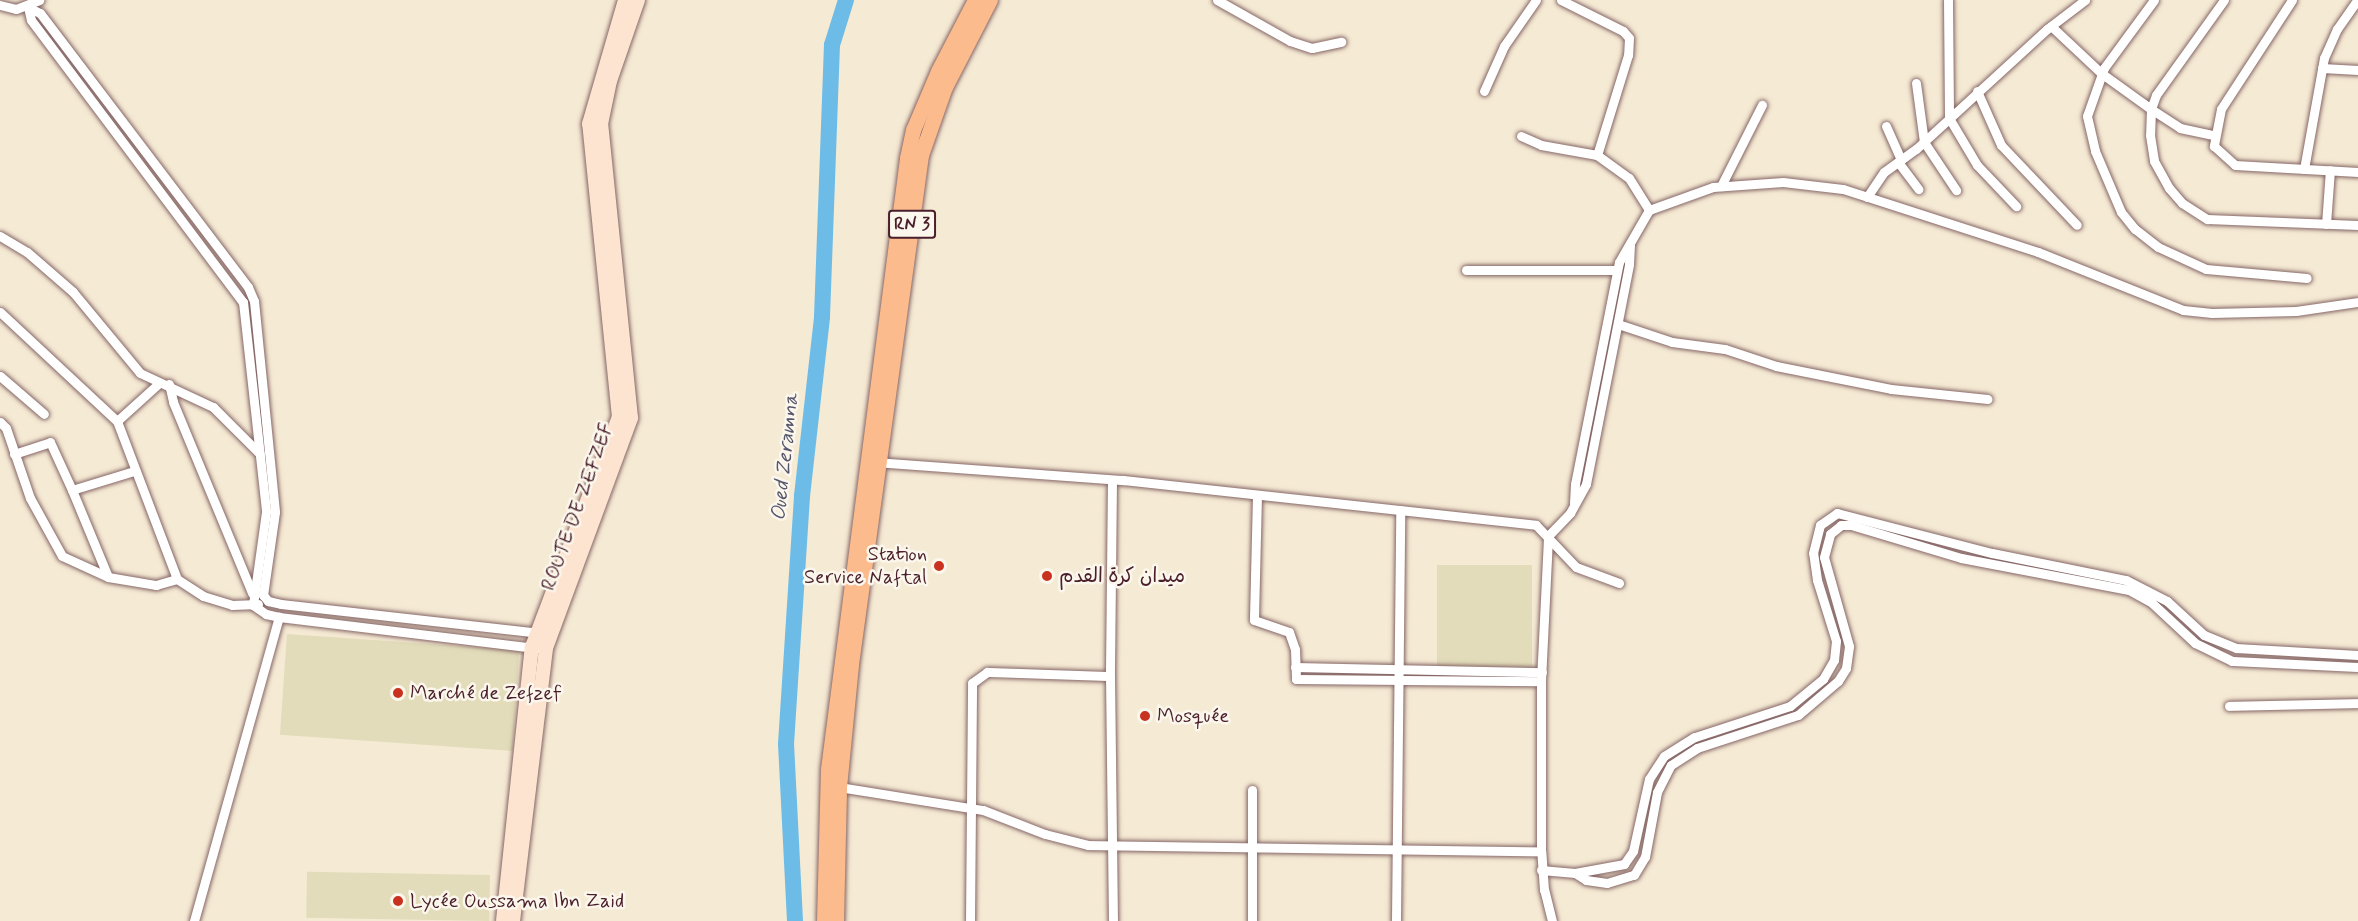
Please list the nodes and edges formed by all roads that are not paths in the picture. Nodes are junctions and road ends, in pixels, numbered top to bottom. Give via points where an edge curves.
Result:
1 (39, 0) edge
2 (625, 0) edge
3 (638, 0) edge
4 (975, 0) edge
5 (990, 0) edge
6 (1217, 0) edge
7 (1536, 0) edge
8 (1561, 0) edge
9 (1948, 0) edge
10 (2085, 0) edge
11 (2154, 0) edge
12 (2224, 0) edge
13 (2292, 0) edge
14 (2357, 0) edge
15 (0, 5) edge
16 (28, 7) junction
17 (2051, 26) junction
18 (1341, 42) dead end
19 (2322, 68) junction
20 (2358, 70) edge
21 (2102, 74) junction
22 (1916, 83) dead end
23 (1484, 91) dead end
24 (1977, 91) junction
25 (1762, 105) dead end
26 (2151, 109) junction
27 (1949, 118) junction
28 (1886, 126) dead end
29 (2213, 135) junction
30 (1521, 136) dead end
31 (1924, 142) junction
32 (1597, 154) junction
33 (1899, 161) junction
34 (2304, 169) junction
35 (2330, 170) junction
36 (2358, 172) edge
37 (1721, 186) junction
38 (1918, 189) dead end
39 (1956, 190) dead end
40 (1867, 197) junction
41 (2016, 206) dead end
42 (1649, 210) junction
43 (2326, 224) junction
44 (2077, 225) dead end
45 (2358, 225) edge
46 (0, 236) edge
47 (1630, 240) junction
48 (1466, 270) dead end
49 (1617, 270) junction
50 (2307, 278) dead end
51 (2358, 302) edge
52 (0, 312) edge
53 (1618, 324) junction
54 (0, 375) edge
55 (158, 384) junction
56 (169, 384) junction
57 (1987, 399) dead end
58 (44, 414) dead end
59 (117, 421) junction
60 (0, 422) edge
61 (14, 454) junction
62 (260, 454) junction
63 (872, 462) junction
64 (134, 471) junction
65 (1112, 480) junction
66 (72, 490) junction
67 (1257, 495) junction
68 (1574, 503) junction
69 (1400, 510) junction
70 (1548, 536) junction
71 (1814, 544) junction
72 (1826, 547) junction
73 (108, 578) junction
74 (177, 579) junction
75 (1619, 583) dead end
76 (253, 594) junction
77 (253, 604) junction
78 (281, 604) junction
79 (279, 617) junction
80 (544, 634) junction
81 (539, 648) junction
82 (2358, 655) edge
83 (2358, 667) edge
84 (1295, 668) junction
85 (1399, 675) junction
86 (1110, 676) junction
87 (1542, 676) junction
88 (2358, 703) edge
89 (2229, 706) dead end
90 (839, 787) junction
91 (1251, 790) dead end
92 (972, 808) junction
93 (1112, 847) junction
94 (1252, 848) junction
95 (1396, 850) junction
96 (1541, 851) junction
97 (1541, 870) junction
98 (1575, 873) junction
99 (194, 921) edge
100 (502, 921) edge
101 (513, 921) edge
102 (825, 921) edge
103 (836, 921) edge
104 (970, 921) edge
105 (1113, 921) edge
106 (1252, 921) edge
107 (1396, 921) edge
108 (1552, 921) edge

1 - 16 street
2 - 80 main road, ROUTE DE ZEFZEF via 590,124 619,417
3 - 80 main road, ROUTE DE ZEFZEF via 610,81 601,124 631,418
4 - 63 highway, RN 3 via 913,130
5 - 63 highway, RN 3 via 945,87 921,155
6 - 18 street via 1290,41 1312,48
7 - 23 street via 1504,46
8 - 32 street via 1623,31 1629,38 1628,55
9 - 27 street
10 - 17 street
11 - 21 street
12 - 26 street via 2161,87
13 - 29 street via 2230,93
14 - 19 street via 2337,29
15 - 16 street
16 - 62 street via 31,20 238,291 245,314
16 - 78 street via 40,13 248,287 254,301 275,512 263,595 268,601
17 - 21 street
17 - 24 street
19 - 20 street
19 - 34 street
21 - 26 street
21 - 50 street via 2090,102 2088,129 2121,212 2135,229 2158,247 2206,269
22 - 31 street
24 - 27 street
24 - 44 street via 2001,145
25 - 37 street
26 - 29 street via 2180,128
26 - 43 street via 2154,161 2169,188 2194,213 2219,220
27 - 31 street
27 - 41 street via 1977,165
28 - 33 street
29 - 34 street via 2219,153 2235,165
30 - 32 street via 1541,145
31 - 33 street
31 - 39 street
32 - 42 street via 1629,178
33 - 38 street
33 - 40 street via 1880,176
34 - 35 street
35 - 36 street
35 - 43 street
37 - 40 street via 1815,184
37 - 42 street
40 - 51 street via 2038,252 2183,309 2212,313 2296,311
42 - 47 street
43 - 45 street
46 - 55 street via 27,252 73,292 140,373
47 - 49 street
47 - 53 street
48 - 49 street
49 - 68 street
52 - 59 street
53 - 57 street via 1672,342 1725,349 1788,368 1891,389
53 - 68 street via 1586,484
54 - 58 street
55 - 56 street
55 - 59 street
56 - 62 street via 213,407
56 - 76 street via 172,402
59 - 64 street
60 - 61 street via 6,428
61 - 66 street via 50,442
61 - 73 street via 30,498 62,556
62 - 76 street via 266,512
63 - 65 street
63 - 90 highway, RN 3
63 - 102 highway, RN 3 via 828,769
64 - 66 street
64 - 74 street
65 - 67 street
65 - 86 street
66 - 73 street
67 - 69 street
67 - 84 street via 1254,620 1289,632
68 - 70 street
69 - 70 street via 1536,525
69 - 85 street
70 - 75 street via 1576,567
70 - 87 street
71 - 72 street
71 - 82 street via 1824,520 1832,514 1848,513 1992,553 2126,580 2167,602 2204,635 2236,648
71 - 98 street via 1815,571 1836,641 1834,660 1823,679 1790,706 1695,737 1671,750 1649,779 1631,856 1614,868
72 - 83 street via 1833,530 1851,525 1960,558 2129,590 2152,603 2195,643 2232,661
72 - 98 street via 1826,572 1850,646 1838,681 1798,715 1696,748 1671,765 1660,782 1644,857 1634,875 1607,883 1586,880
73 - 74 street via 156,585
74 - 77 street via 203,596 232,605
76 - 77 street
77 - 78 street
77 - 79 street via 266,615
78 - 80 street
79 - 81 street
79 - 99 street
80 - 81 main road, ROUTE DE ZEFZEF
81 - 100 main road, ROUTE DE ZEFZEF
81 - 101 main road, ROUTE DE ZEFZEF
84 - 85 street
84 - 85 street via 1296,679
85 - 87 street
85 - 95 street
86 - 92 street via 987,672 975,678 971,687
86 - 93 street
87 - 96 street
88 - 89 street
90 - 92 street
90 - 103 highway, RN 3
91 - 94 street
92 - 93 street via 1059,839
92 - 104 street
93 - 94 street
93 - 105 street
94 - 95 street
94 - 106 street
95 - 96 street
95 - 107 street
96 - 97 street
97 - 98 street
97 - 108 street

